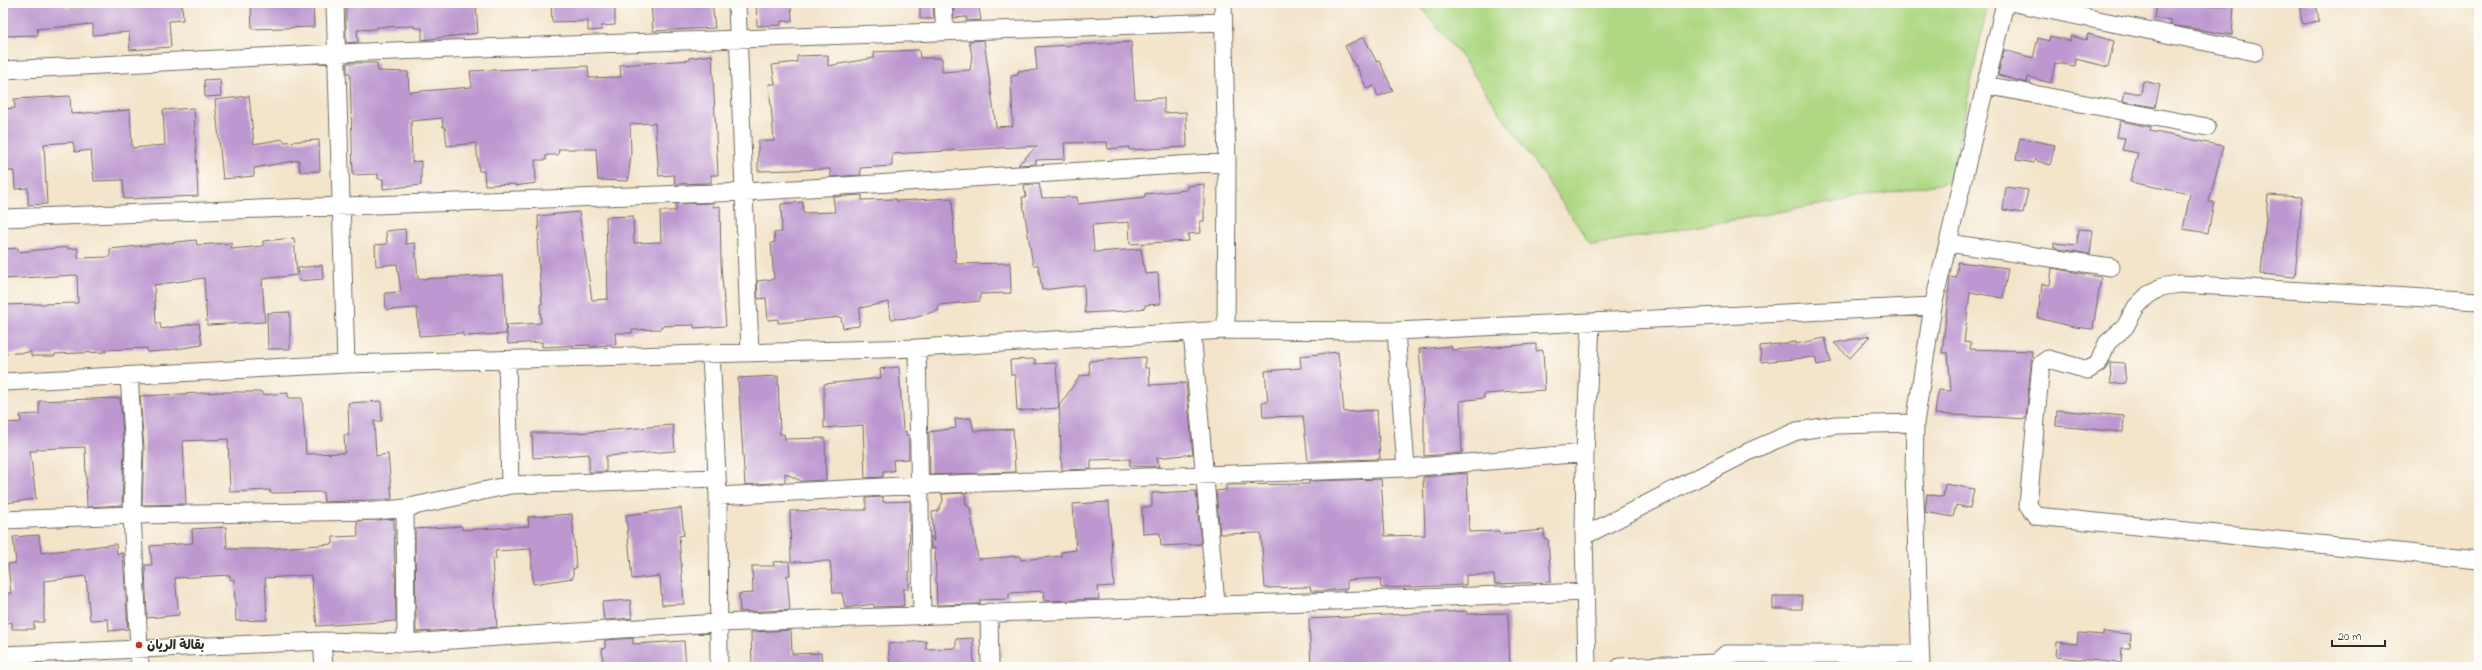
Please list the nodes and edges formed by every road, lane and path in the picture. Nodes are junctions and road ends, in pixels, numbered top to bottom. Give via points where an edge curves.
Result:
1 (335, 3) edge
2 (737, 3) edge
3 (943, 3) edge
4 (1223, 3) edge
5 (2005, 3) edge
6 (2015, 3) edge
7 (1223, 22) junction
8 (944, 32) junction
9 (738, 41) junction
10 (2255, 52) dead end
11 (337, 53) junction
12 (3, 70) edge
13 (1985, 85) junction
14 (2207, 127) dead end
15 (1227, 162) junction
16 (745, 192) junction
17 (341, 206) junction
18 (3, 218) edge
19 (1948, 243) junction
20 (2111, 266) dead end
21 (2479, 301) edge
22 (1933, 306) junction
23 (1591, 322) junction
24 (1226, 330) junction
25 (1396, 331) junction
26 (1192, 332) junction
27 (917, 348) junction
28 (712, 353) junction
29 (750, 353) junction
30 (507, 360) junction
31 (346, 364) junction
32 (129, 376) junction
33 (3, 382) edge
34 (1915, 423) junction
35 (1585, 453) junction
36 (1406, 468) junction
37 (1207, 476) junction
38 (716, 478) junction
39 (510, 485) junction
40 (920, 486) junction
41 (718, 496) junction
42 (405, 508) junction
43 (132, 515) junction
44 (3, 520) edge
45 (1584, 536) junction
46 (2479, 560) edge
47 (1586, 592) junction
48 (1216, 604) junction
49 (989, 612) junction
50 (922, 615) junction
51 (717, 623) junction
52 (322, 641) junction
53 (406, 643) junction
54 (139, 650) junction
55 (3, 655) edge
56 (1920, 661) edge
57 (140, 667) edge
58 (324, 667) edge
59 (719, 667) edge
60 (990, 667) edge
61 (1587, 667) edge
62 (1620, 667) edge

1 - 11 street
2 - 9 street
3 - 8 street
4 - 7 street
5 - 13 street
6 - 10 street
7 - 8 street
7 - 15 street
8 - 9 street
9 - 11 street
9 - 16 street
11 - 12 street
11 - 17 street
13 - 14 street
13 - 19 street
15 - 16 street
15 - 24 street
16 - 17 street
16 - 29 street
17 - 18 street
17 - 31 street
19 - 20 street
19 - 22 street
21 - 46 street via 2179,284 2161,287 2136,307 2125,327 2107,343 2098,364 2088,370 2048,359 2041,364 2028,505 2036,516
22 - 23 street
22 - 34 street
23 - 25 street
23 - 35 street
24 - 25 street
24 - 26 street
25 - 36 street
26 - 27 street
26 - 37 street
27 - 29 street
27 - 40 street
28 - 29 street
28 - 30 street
28 - 38 street
30 - 31 street
30 - 39 street
31 - 32 street
32 - 33 street
32 - 43 street via 134,448
34 - 45 street via 1836,426 1797,431 1750,451
34 - 56 street via 1914,473
35 - 36 street
35 - 45 street
36 - 37 street
37 - 40 street
37 - 48 street
38 - 39 street
38 - 41 street
39 - 42 street
40 - 41 street
40 - 50 street
41 - 51 street
42 - 43 street via 376,511
42 - 53 street
43 - 44 street
43 - 54 street
45 - 47 street
47 - 48 street
47 - 61 street
48 - 49 street
49 - 50 street
49 - 60 street
50 - 51 street
51 - 53 street
51 - 59 street
52 - 53 street
52 - 54 street
52 - 58 street
54 - 55 street
54 - 57 street
56 - 62 street via 1726,654 1715,663

